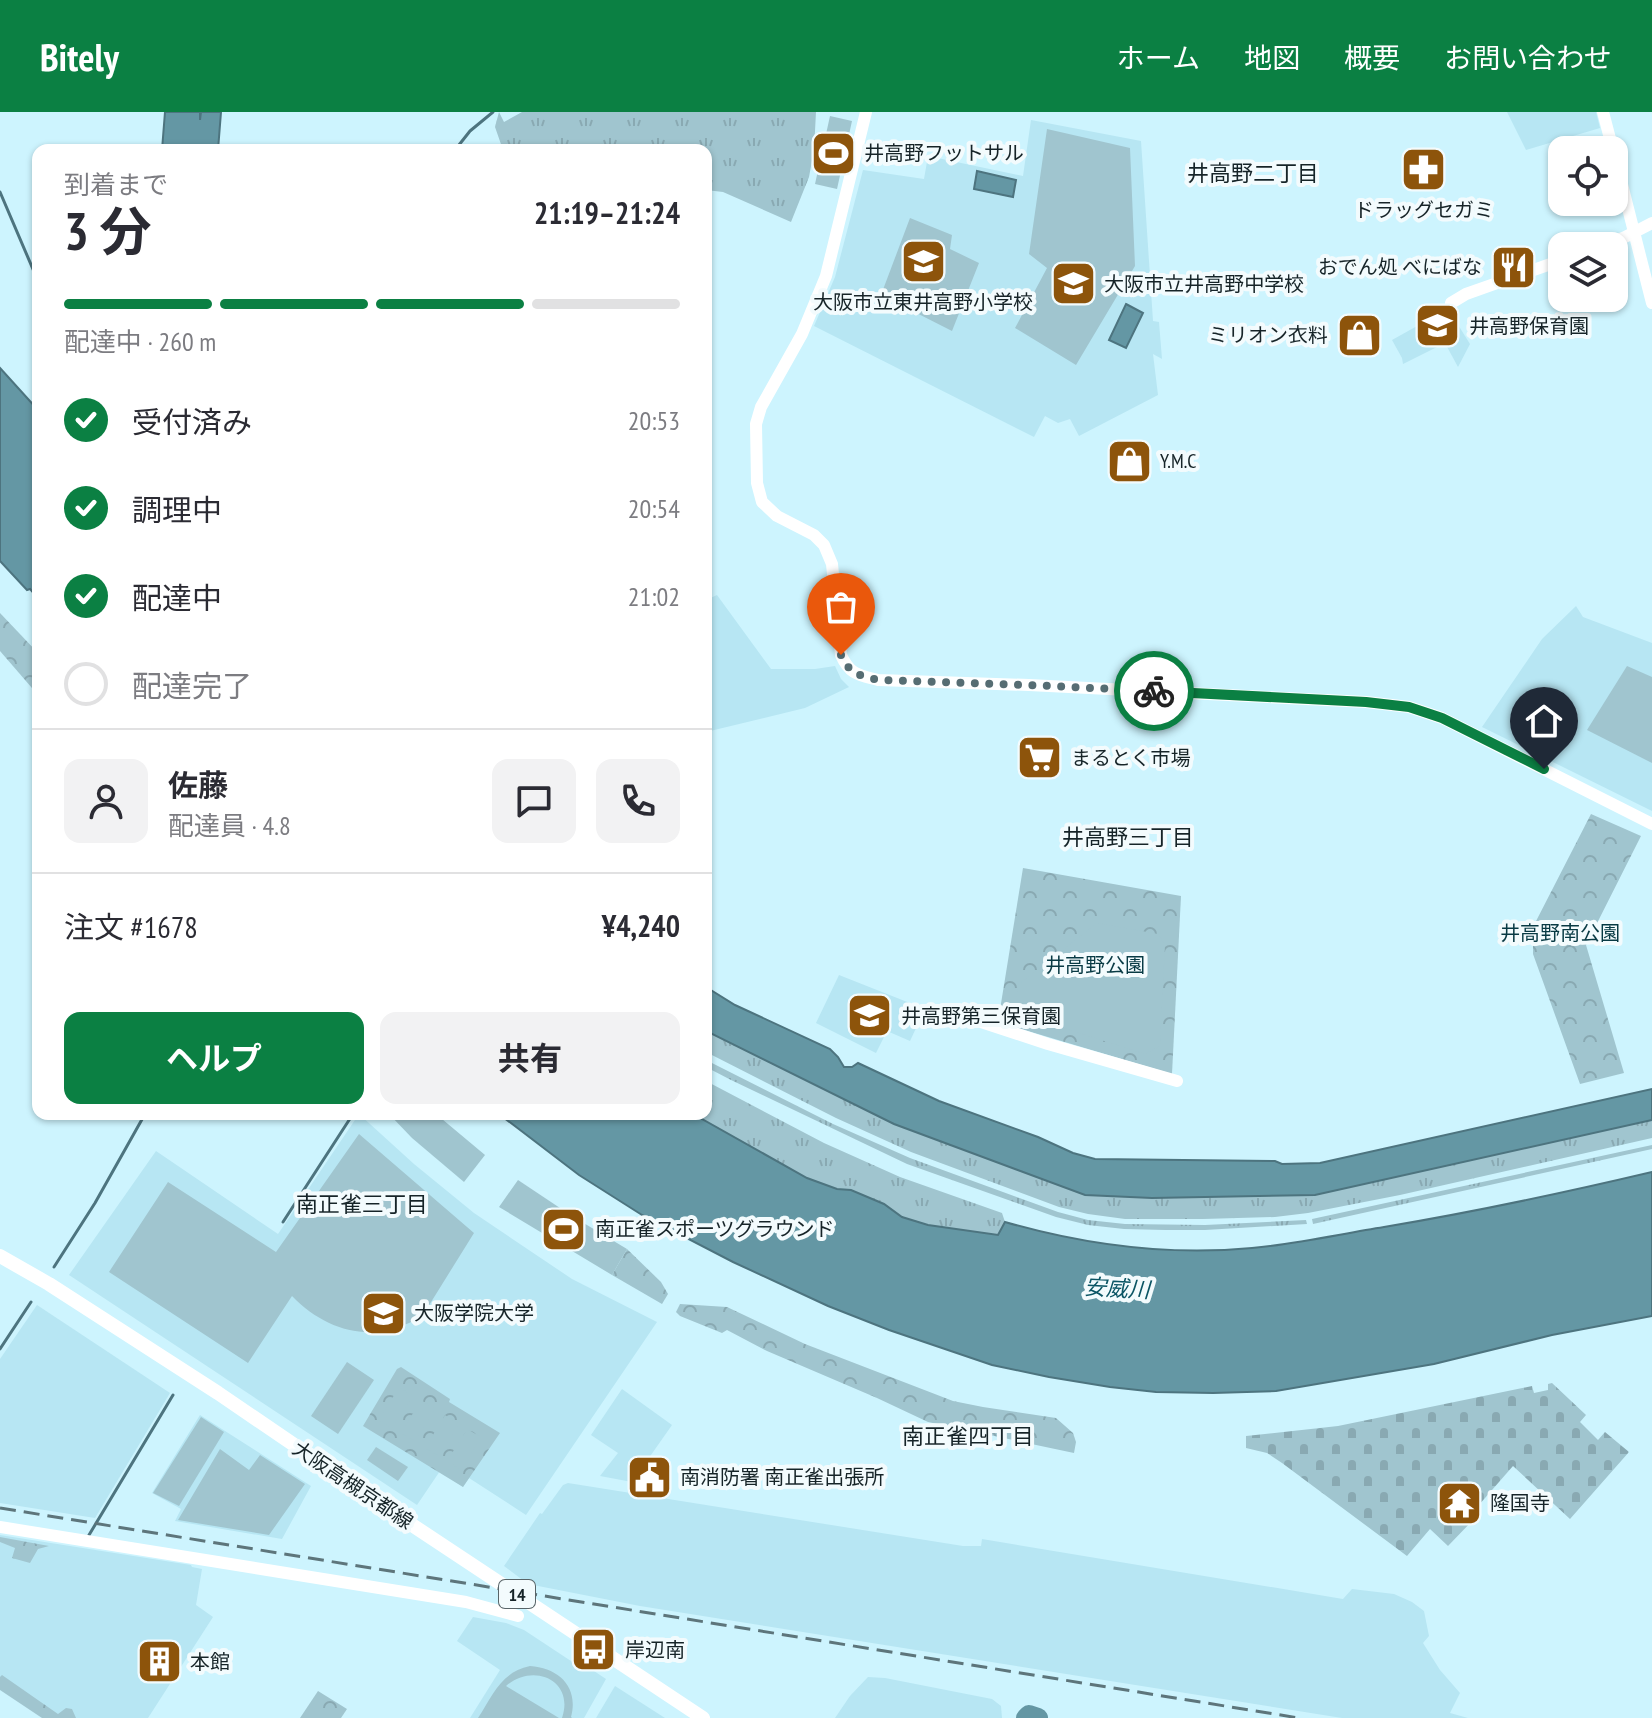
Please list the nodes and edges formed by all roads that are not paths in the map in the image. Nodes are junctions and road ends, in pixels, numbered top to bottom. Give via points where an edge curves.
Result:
1 (866, 112) edge
2 (1603, 112) edge
3 (1610, 136) edge
4 (1628, 207) edge
5 (1652, 223) edge
6 (1634, 231) junction
7 (1628, 235) edge
8 (1548, 265) edge
9 (1451, 303) dead end
10 (1652, 303) edge
11 (1652, 824) edge
12 (975, 1020) dead end
13 (1177, 1081) dead end
14 (0, 1256) edge
15 (0, 1527) edge
16 (518, 1616) dead end
17 (703, 1718) edge

1 - 11 street via 826,276 756,424 762,502 814,535 832,564 846,667 855,675 878,680 1409,707 1442,718
2 - 3 street
4 - 6 street
5 - 6 street
6 - 7 street
6 - 10 street
8 - 9 street
12 - 13 street
14 - 17 main road, 大阪高槻京都線 / 14 via 218,1393
15 - 16 street, 14 via 466,1602

